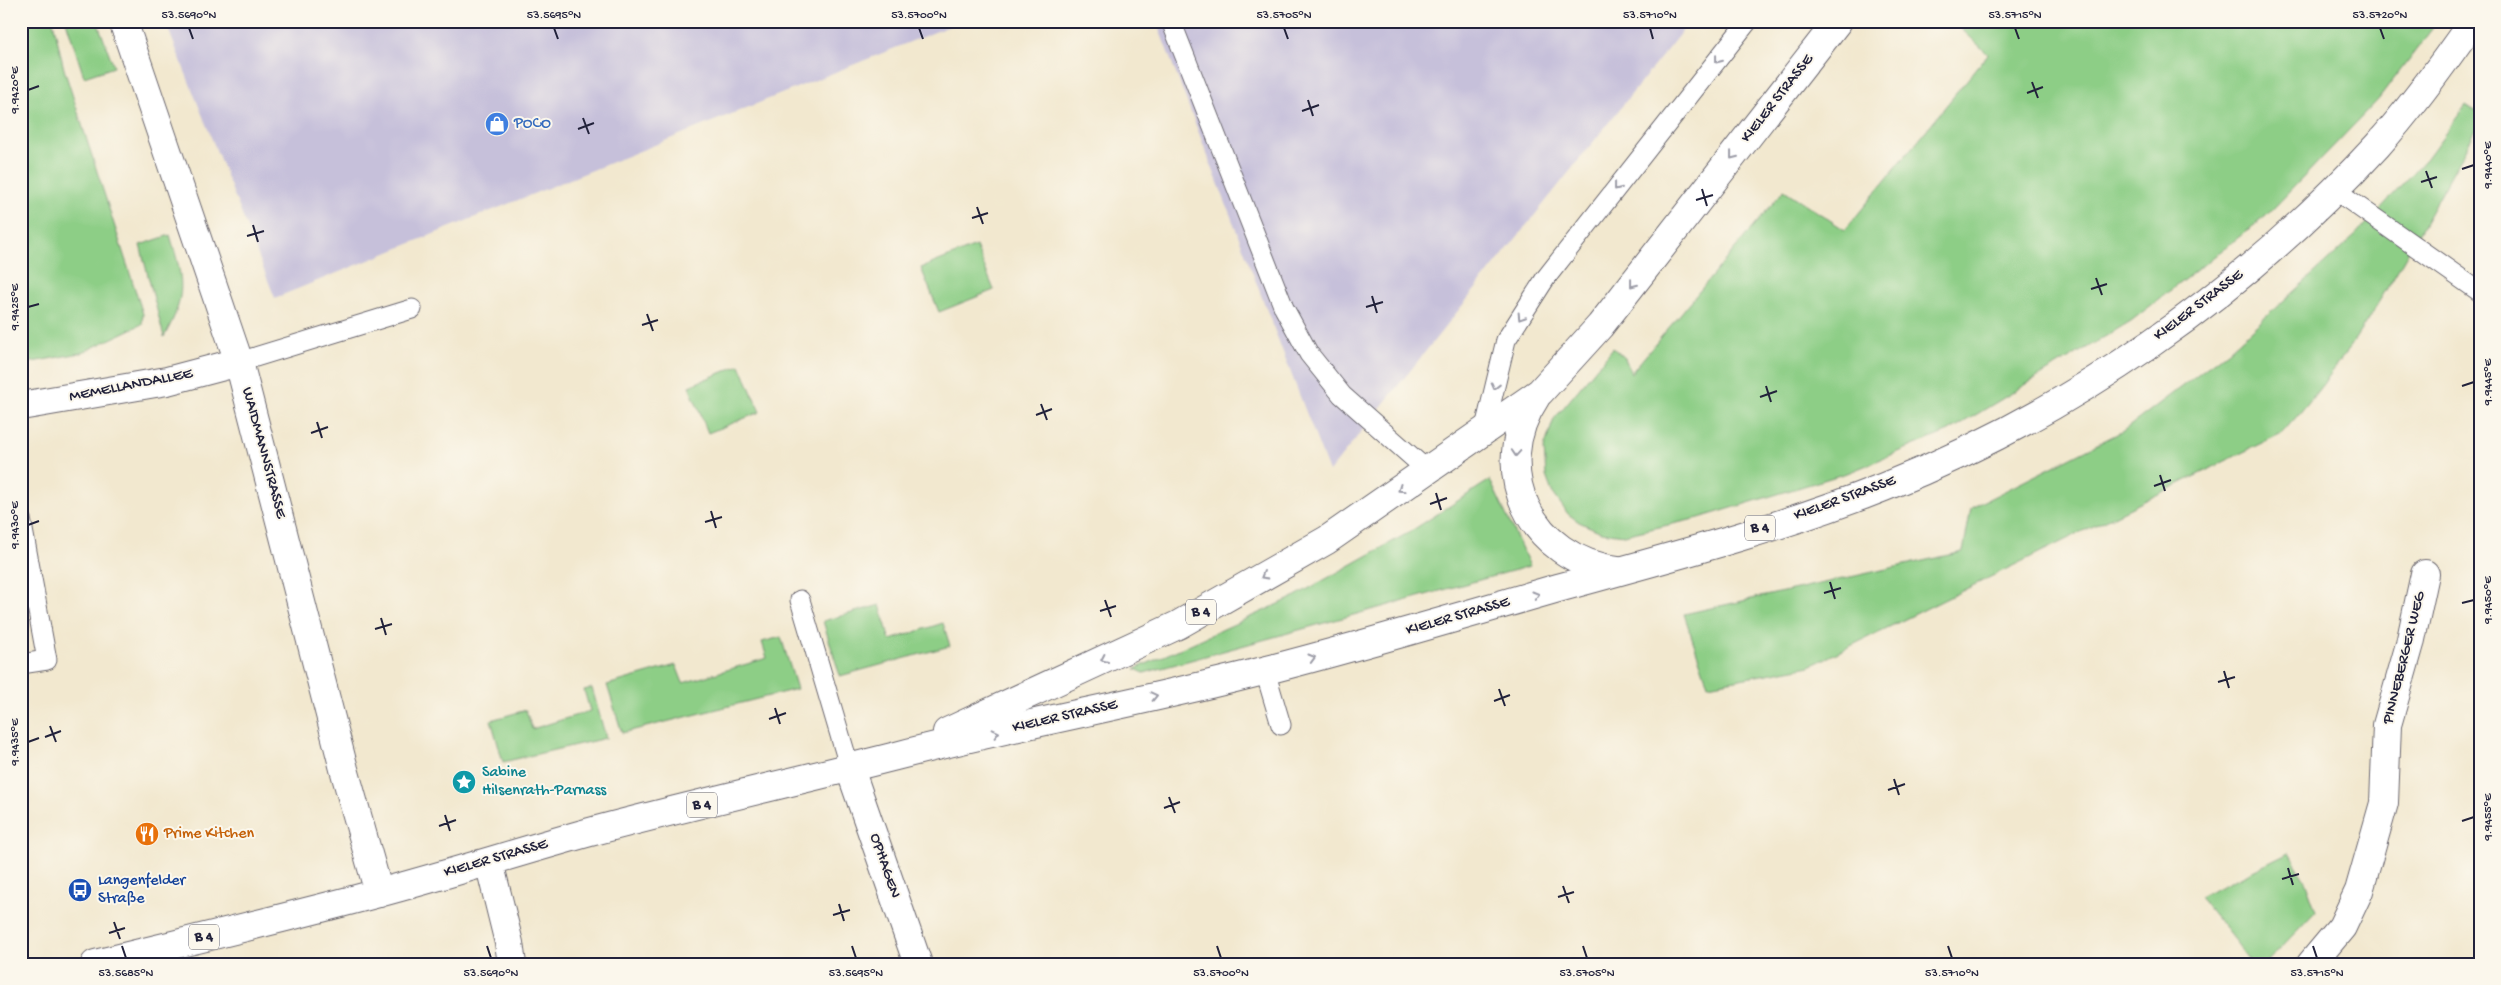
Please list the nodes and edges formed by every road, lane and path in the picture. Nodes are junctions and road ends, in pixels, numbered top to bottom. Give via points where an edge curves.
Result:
1 (123, 21) edge
2 (1171, 21) edge
3 (1748, 21) edge
4 (1838, 21) edge
5 (2473, 21) edge
6 (2335, 190) junction
7 (2480, 292) edge
8 (412, 309) dead end
9 (239, 362) junction
10 (1540, 392) junction
11 (21, 406) edge
12 (1484, 432) junction
13 (1428, 470) junction
14 (21, 519) edge
15 (1621, 571) junction
16 (2425, 574) dead end
17 (800, 600) dead end
18 (21, 664) edge
19 (1266, 671) junction
20 (1281, 725) dead end
21 (897, 755) junction
22 (850, 769) junction
23 (489, 862) junction
24 (379, 893) junction
25 (95, 964) edge
26 (512, 964) edge
27 (918, 964) edge
28 (2311, 964) edge

1 - 9 main road, WAIDMANNSTRASSE
2 - 13 lane via 1284,308 1309,354 1342,395
3 -> 12 lane via 1545,279 1506,340
4 -> 10 main road, KIELER STRASSE / B 4 via 1600,326
5 - 6 main road, KIELER STRASSE / B 4 via 2431,81
6 - 7 lane
6 - 15 main road, KIELER STRASSE / B 4 via 2264,256 2205,303 2132,356 2011,429 1948,460 1816,512
8 - 9 lane
9 - 11 main road, MEMELLANDALLEE via 157,383
9 - 24 main road, WAIDMANNSTRASSE
10 - 12 main road, KIELER STRASSE / B 4
10 -> 15 main road, B 4 via 1521,427 1516,447 1518,487 1525,506 1548,540 1564,552 1600,568
12 - 13 main road, KIELER STRASSE / B 4
13 -> 21 main road, KIELER STRASSE / B 4 via 1328,540 1178,625
14 - 18 lane via 47,660
19 -> 15 main road, KIELER STRASSE / B 4
16 - 28 main road, PINNEBERGER WEG via 2410,644 2387,724 2384,803 2359,890 2342,927
17 - 22 lane
19 - 20 lane
21 -> 19 main road, KIELER STRASSE / B 4
21 - 22 main road, KIELER STRASSE / B 4
22 - 23 main road, KIELER STRASSE / B 4 via 594,831
22 - 27 main road, OPHAGEN
23 - 24 main road, KIELER STRASSE / B 4
23 - 26 main road via 510,942
24 - 25 main road, KIELER STRASSE / B 4

